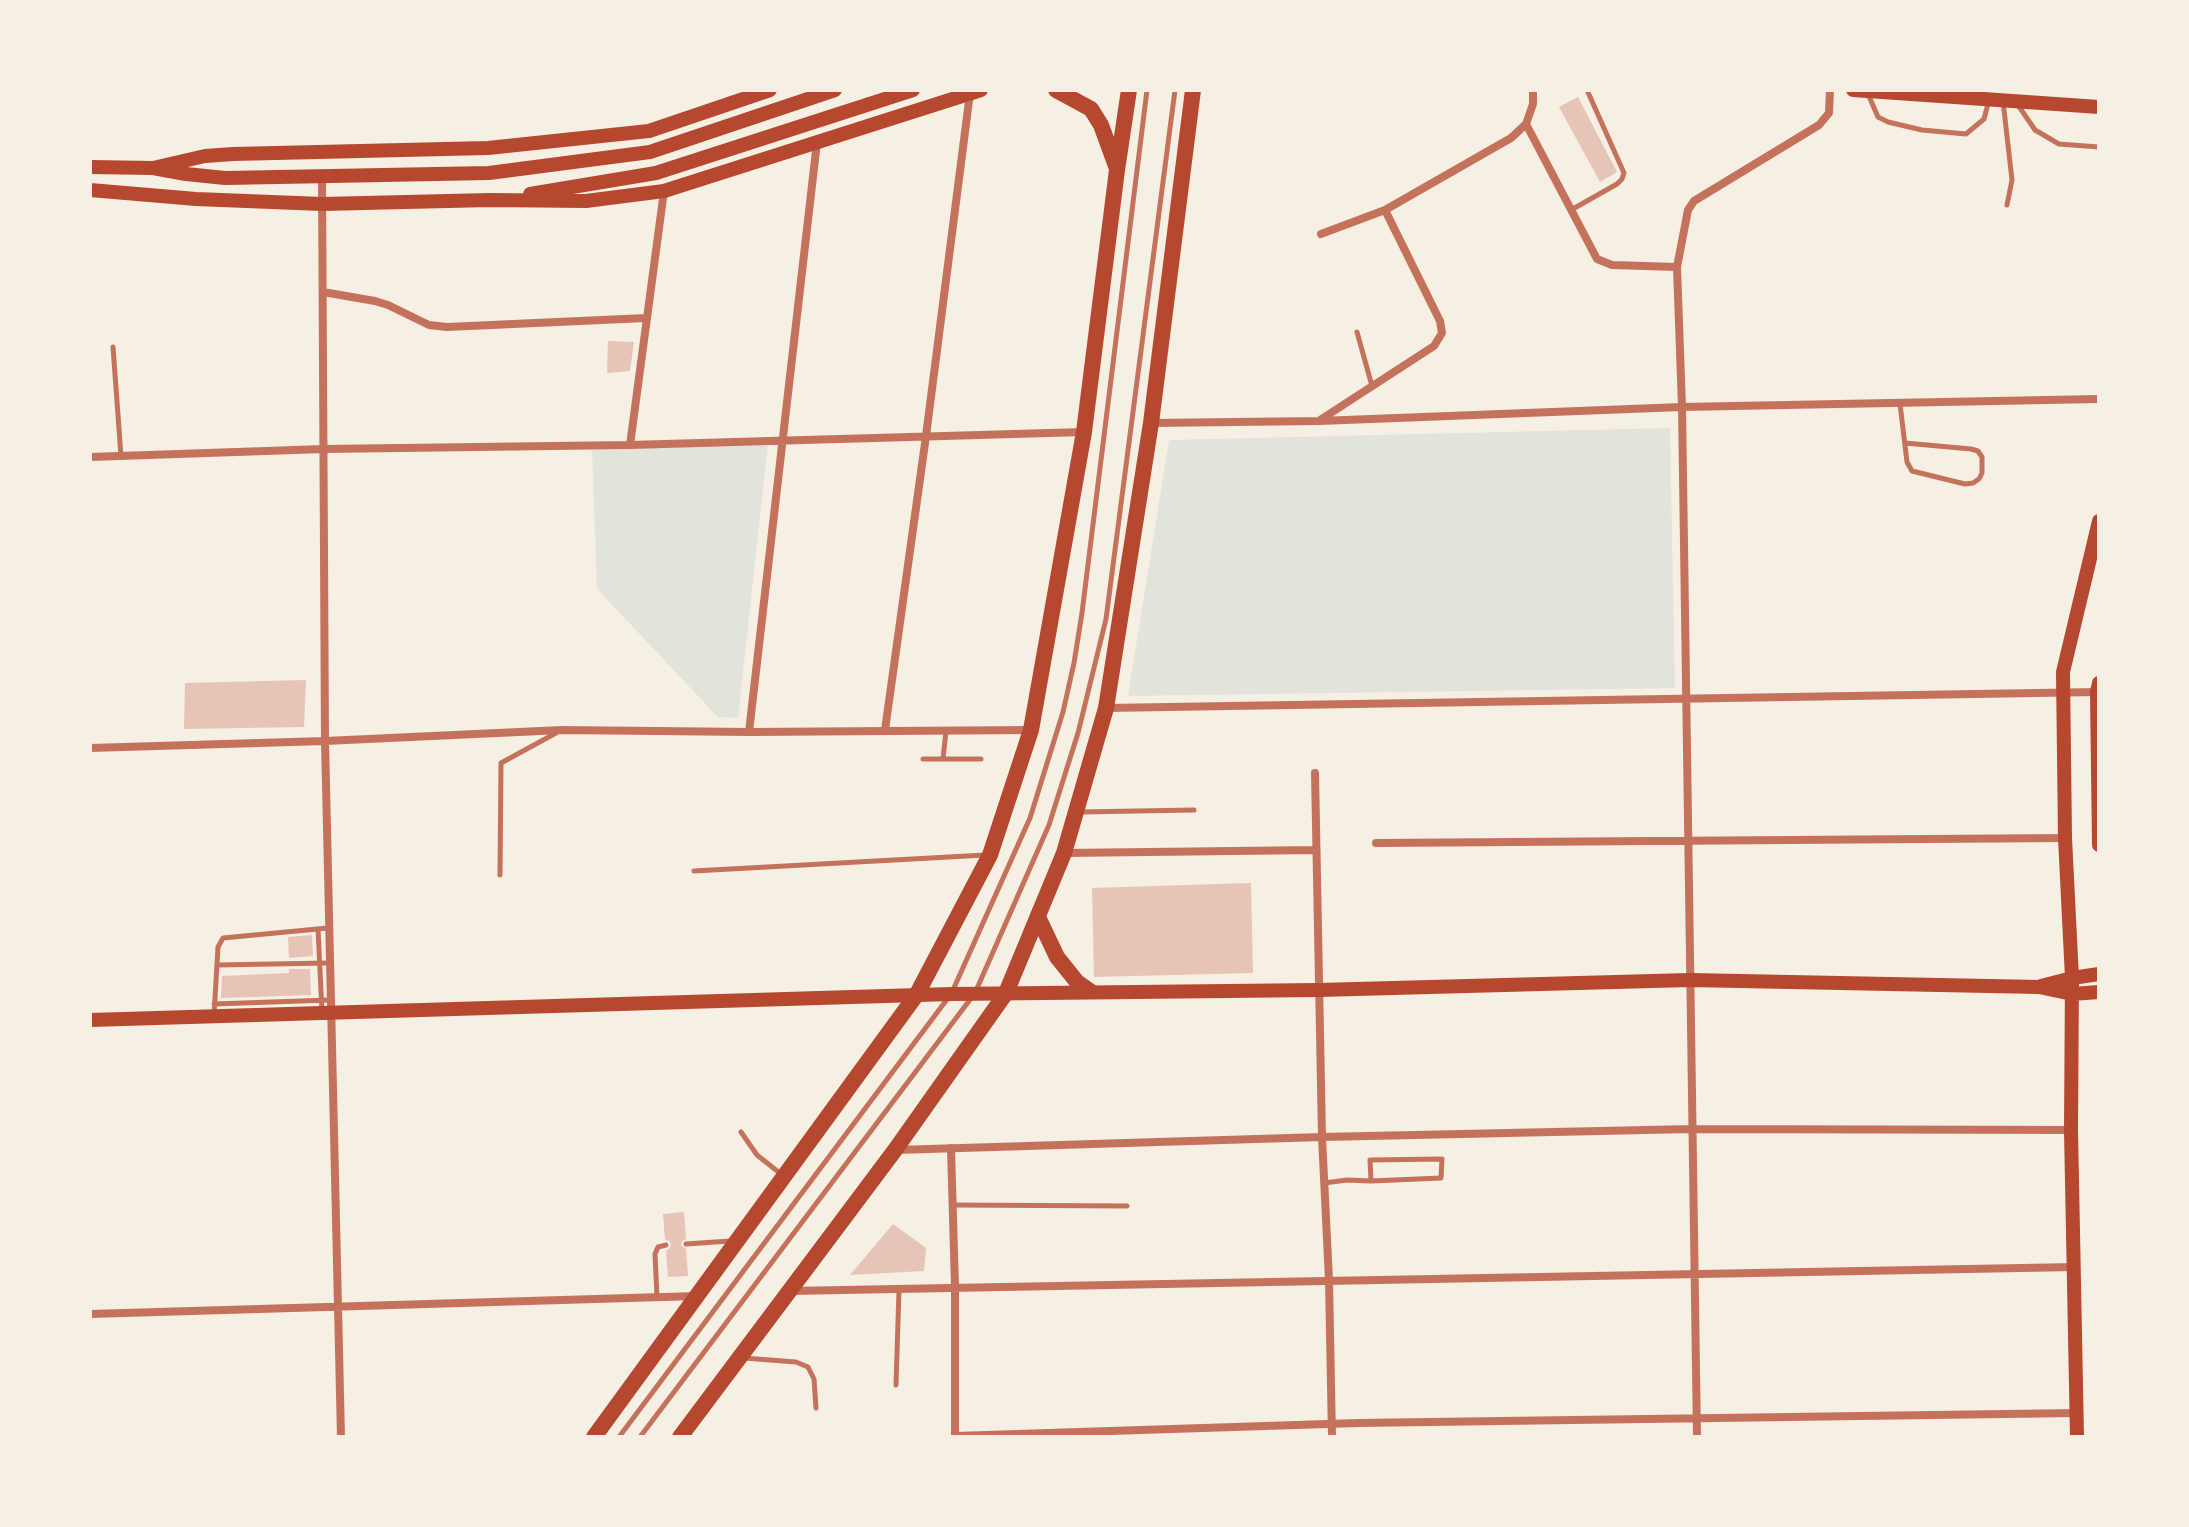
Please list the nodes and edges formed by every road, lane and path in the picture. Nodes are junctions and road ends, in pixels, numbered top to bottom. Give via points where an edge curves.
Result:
1 (770, 90) edge
2 (835, 90) edge
3 (913, 90) edge
4 (1056, 90) edge
5 (1129, 90) edge
6 (1147, 90) edge
7 (1175, 90) edge
8 (1193, 90) edge
9 (1533, 90) edge
10 (1587, 90) edge
11 (1830, 90) edge
12 (1853, 90) edge
13 (1970, 90) edge
14 (974, 91) edge
15 (1867, 91) edge
16 (2003, 100) junction
17 (2098, 104) edge
18 (1526, 124) junction
19 (817, 142) junction
20 (2099, 147) edge
21 (90, 167) edge
22 (153, 168) junction
23 (1117, 170) junction
24 (322, 177) junction
25 (90, 190) edge
26 (664, 191) junction
27 (490, 200) junction
28 (322, 204) junction
29 (2007, 205) dead end
30 (1385, 210) junction
31 (1570, 211) junction
32 (1321, 234) dead end
33 (1677, 267) junction
34 (323, 292) junction
35 (646, 318) junction
36 (1357, 332) dead end
37 (113, 347) dead end
38 (1372, 386) junction
39 (2099, 399) edge
40 (1900, 403) junction
41 (1682, 407) junction
42 (1319, 421) junction
43 (1151, 423) junction
44 (1084, 432) junction
45 (926, 436) junction
46 (783, 440) junction
47 (1905, 443) junction
48 (630, 445) junction
49 (324, 449) junction
50 (121, 456) junction
51 (90, 457) edge
52 (2099, 521) edge
53 (2098, 689) edge
54 (2063, 693) junction
55 (1686, 699) junction
56 (1106, 708) junction
57 (562, 730) junction
58 (885, 730) junction
59 (946, 730) junction
60 (1031, 730) junction
61 (749, 732) junction
62 (325, 741) junction
63 (90, 748) edge
64 (923, 759) dead end
65 (943, 759) junction
66 (981, 759) dead end
67 (1315, 773) dead end
68 (1194, 810) dead end
69 (1075, 813) junction
70 (2065, 838) junction
71 (1688, 842) junction
72 (2099, 842) edge
73 (1376, 843) dead end
74 (1316, 850) junction
75 (1064, 853) junction
76 (990, 855) junction
77 (694, 871) dead end
78 (500, 875) dead end
79 (1038, 917) junction
80 (323, 928) junction
81 (329, 963) junction
82 (319, 964) junction
83 (217, 965) junction
84 (2099, 974) edge
85 (2072, 978) junction
86 (1690, 980) junction
87 (2039, 987) junction
88 (1319, 990) junction
89 (1090, 991) junction
90 (2099, 992) edge
91 (975, 993) junction
92 (1006, 993) junction
93 (917, 994) junction
94 (952, 994) junction
95 (2072, 994) junction
96 (326, 1006) junction
97 (214, 1010) junction
98 (90, 1020) edge
99 (1692, 1129) junction
100 (2071, 1130) junction
101 (741, 1132) dead end
102 (1322, 1137) junction
103 (951, 1148) junction
104 (895, 1150) junction
105 (785, 1177) junction
106 (1371, 1181) junction
107 (1324, 1183) junction
108 (952, 1205) junction
109 (1127, 1206) dead end
110 (739, 1240) junction
111 (686, 1244) dead end
112 (666, 1245) dead end
113 (2075, 1267) junction
114 (1694, 1274) junction
115 (1329, 1280) junction
116 (955, 1287) junction
117 (899, 1289) junction
118 (788, 1291) junction
119 (698, 1296) junction
120 (657, 1297) junction
121 (337, 1308) junction
122 (90, 1314) edge
123 (739, 1358) junction
124 (896, 1385) dead end
125 (816, 1408) dead end
126 (2078, 1413) junction
127 (1697, 1419) junction
128 (1332, 1424) junction
129 (341, 1437) edge
130 (594, 1437) edge
131 (619, 1437) edge
132 (640, 1437) edge
133 (680, 1437) edge
134 (955, 1437) edge
135 (1332, 1437) edge
136 (1697, 1437) edge
137 (2077, 1437) edge

1 - 22 main road via 649,131 488,148 205,156
2 - 24 main road via 650,152 489,173
3 - 27 main road via 656,173
4 - 23 main road via 1091,109
5 - 23 main road
6 - 94 lane via 1074,663 1030,818
7 - 91 lane via 1106,619 1049,825
8 - 43 main road
9 - 18 street
10 - 31 lane via 1624,173 1617,184
11 - 33 street via 1829,113 1819,125 1694,201
12 - 15 main road
13 - 17 main road
14 - 19 main road
14 - 45 street
15 - 16 main road
15 - 16 lane via 1878,117 1888,122 1966,134
16 - 17 main road
16 - 20 lane via 2059,144
16 - 29 lane via 2012,180
18 - 30 street via 1511,138
18 - 31 street
19 - 26 main road
19 - 46 street
21 - 22 main road
22 - 24 main road via 225,178
23 - 44 main road
24 - 28 street
25 - 28 main road
26 - 27 main road via 586,201
26 - 35 street
27 - 28 main road
28 - 34 street
30 - 32 street
30 - 38 street via 1442,333 1434,346
31 - 33 street via 1604,264
33 - 41 street
34 - 35 street via 375,301 429,325 447,327
34 - 49 street
35 - 48 street
36 - 38 lane
37 - 50 lane
38 - 42 street
39 - 40 street
40 - 41 street
40 - 47 lane
41 - 42 street
41 - 55 street
42 - 43 street
43 - 56 main road
44 - 45 street
44 - 60 main road
45 - 46 street
45 - 58 street
46 - 48 street
46 - 61 street
47 - 47 lane via 1908,467 1917,474 1965,484 1982,473 1978,451
48 - 49 street
49 - 50 street
49 - 62 street
50 - 51 street
52 - 54 main road via 2063,672
53 - 54 street
53 - 72 main road
54 - 55 street
54 - 70 main road
55 - 56 street
55 - 71 street
56 - 69 main road
57 - 61 street
57 - 62 street
57 - 78 lane via 501,763
58 - 59 street
58 - 61 street
59 - 60 street
59 - 65 lane
60 - 76 main road
62 - 63 street
62 - 80 street
64 - 65 lane
65 - 66 lane
67 - 74 street
68 - 69 lane
69 - 75 main road
70 - 71 street
70 - 85 main road
71 - 73 street
71 - 86 street
74 - 75 street
74 - 88 street
75 - 79 main road
76 - 77 lane
76 - 93 main road
79 - 89 main road via 1057,957
79 - 92 main road
80 - 81 street
80 - 82 lane
80 - 83 lane via 223,938
81 - 82 lane
81 - 96 street
82 - 83 lane
82 - 96 lane
83 - 97 lane
84 - 85 main road
85 - 87 main road
85 - 95 main road
86 - 87 main road
86 - 88 main road
86 - 99 street
87 - 95 main road
88 - 89 main road
88 - 102 street
89 - 92 main road
90 - 95 main road
91 - 92 main road
91 - 94 main road
91 - 132 lane
92 - 104 main road
93 - 94 main road
93 - 96 main road
93 - 105 main road
94 - 131 lane
95 - 100 main road
96 - 97 main road
96 - 121 street
97 - 98 main road
99 - 100 street
99 - 102 street
99 - 114 street
100 - 113 main road
101 - 105 lane via 757,1155
102 - 103 street
102 - 107 street
103 - 104 street
103 - 108 street
104 - 118 main road
105 - 110 main road
106 - 106 lane via 1441,1178 1442,1159 1370,1160
106 - 107 lane
107 - 115 street
108 - 109 lane
108 - 116 street
110 - 111 lane
110 - 119 main road
112 - 120 lane via 655,1254
113 - 114 street
113 - 126 main road
114 - 115 street
114 - 127 street
115 - 116 street
115 - 128 street
116 - 117 street
116 - 134 street
117 - 118 street
117 - 124 lane
118 - 123 main road
119 - 120 street
119 - 130 main road
120 - 121 street
121 - 122 street
121 - 129 street
123 - 125 lane via 808,1367
123 - 133 main road
126 - 127 street
126 - 137 main road
127 - 128 street
127 - 136 street
128 - 134 street
128 - 135 street

